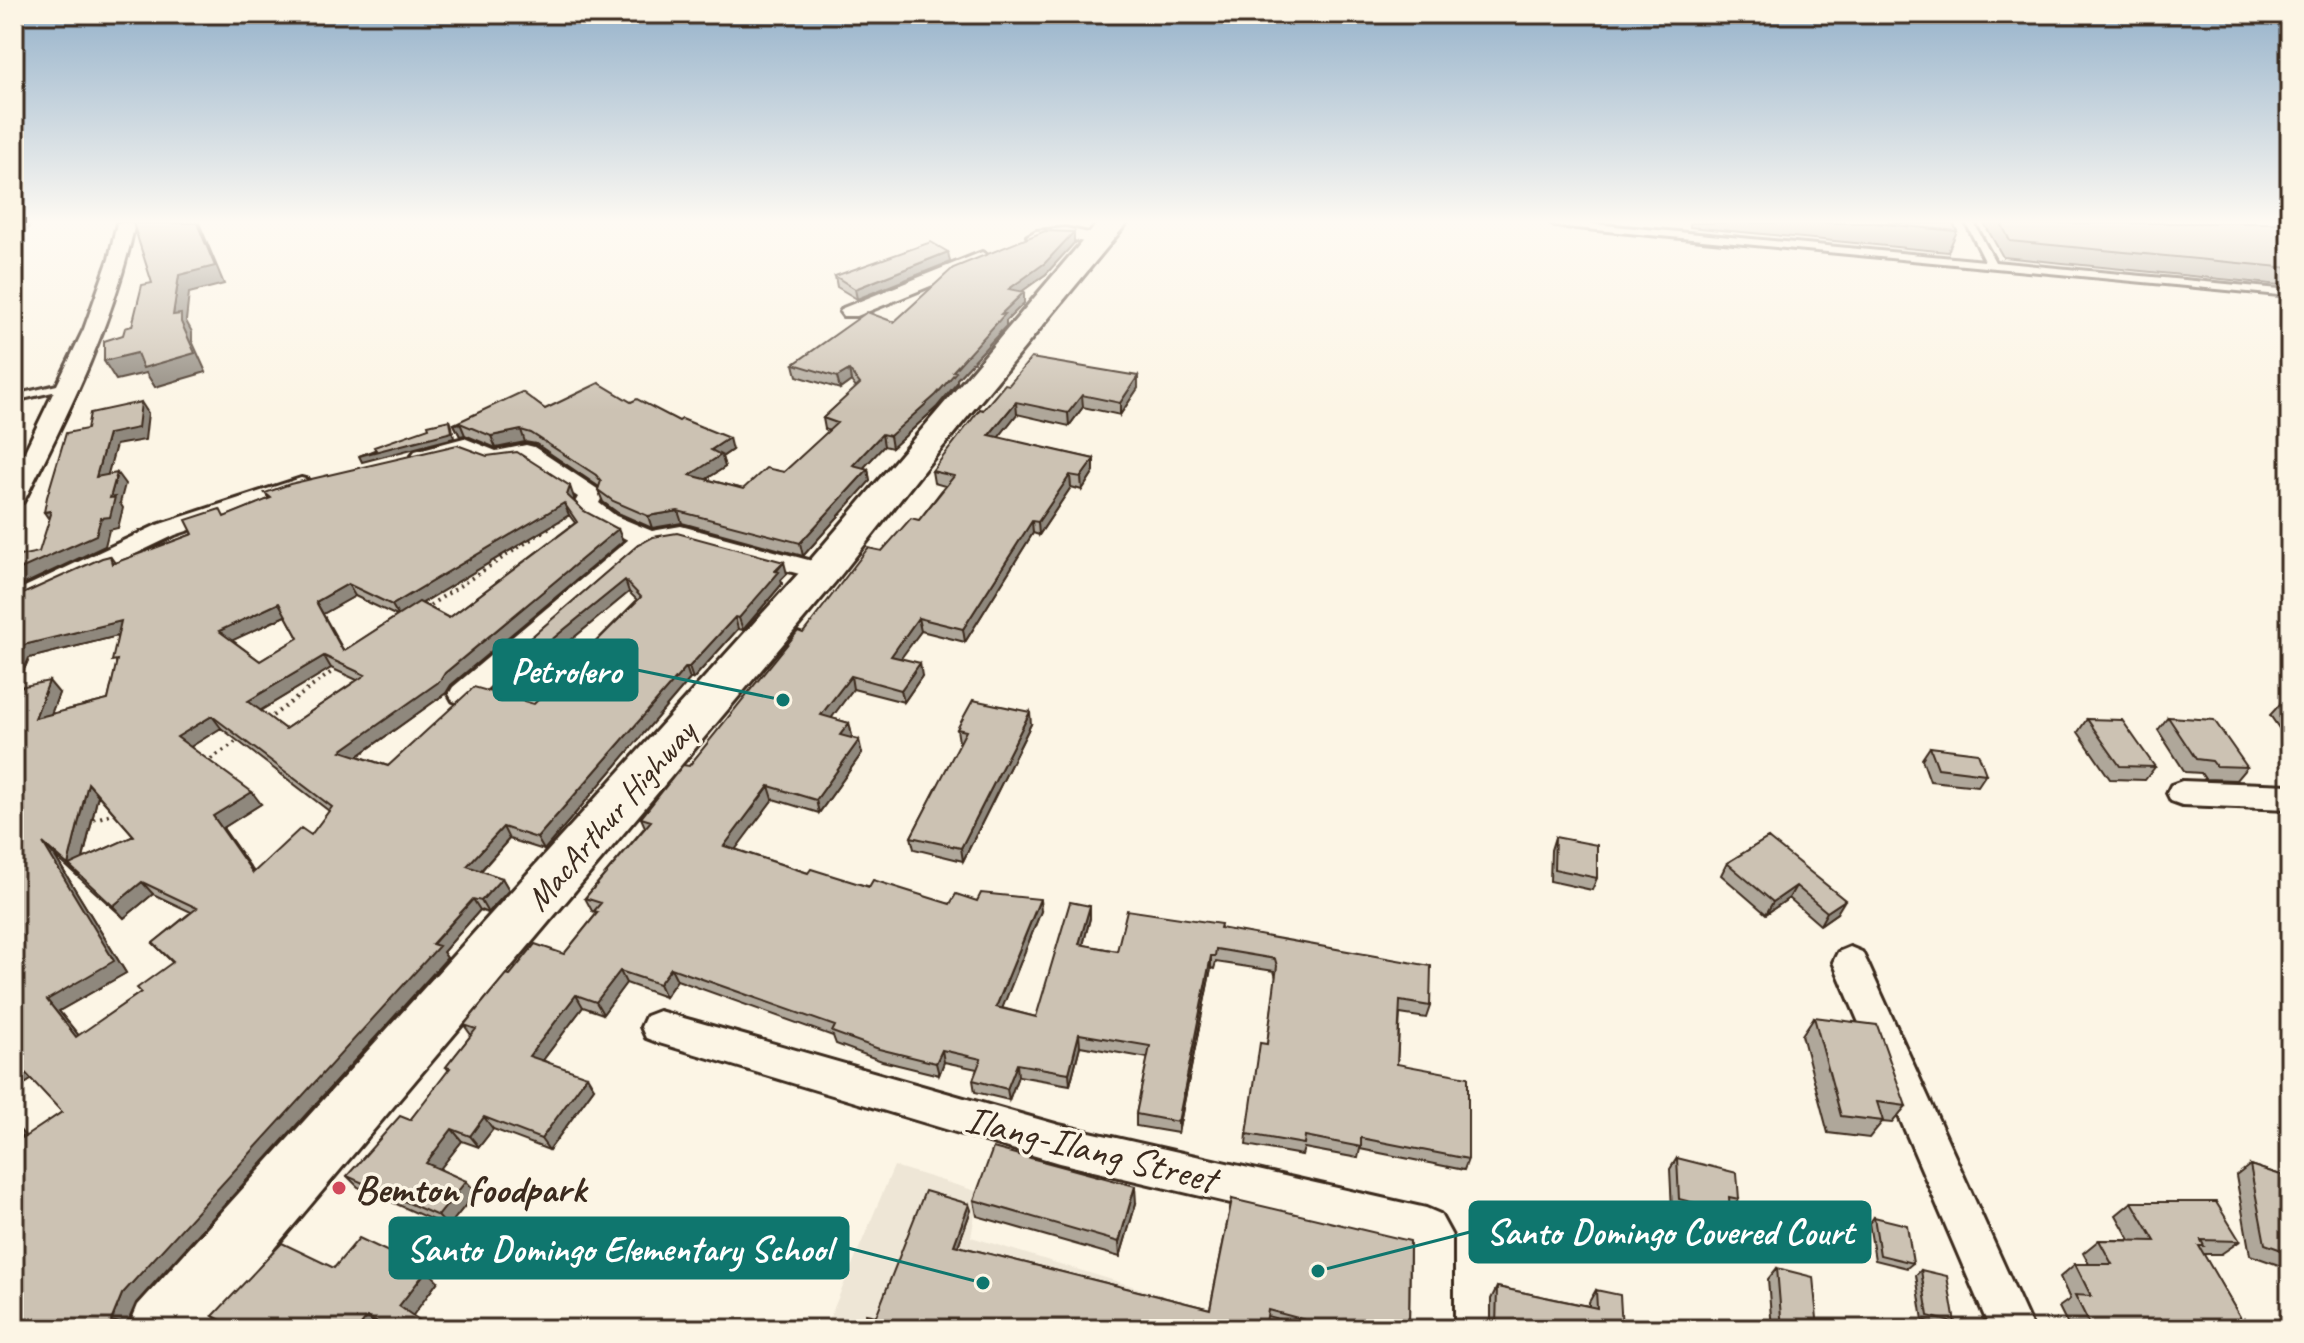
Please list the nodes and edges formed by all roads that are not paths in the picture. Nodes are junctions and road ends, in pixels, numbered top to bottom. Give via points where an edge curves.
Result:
1 (109, 286) edge
2 (915, 286) edge
3 (1060, 286) edge
4 (2214, 286) edge
5 (2290, 293) edge
6 (850, 312) dead end
7 (70, 385) junction
8 (14, 398) edge
9 (398, 463) edge
10 (331, 478) edge
11 (14, 497) edge
12 (650, 539) junction
13 (822, 572) junction
14 (14, 603) edge
15 (463, 694) edge
16 (2182, 793) dead end
17 (2290, 797) edge
18 (1850, 962) dead end
19 (659, 1027) dead end
20 (162, 1329) edge
21 (1431, 1329) edge
22 (2012, 1329) edge

1 - 7 street
2 - 6 street
3 - 13 highway, MacArthur Highway
4 - 5 lane
7 - 8 lane
7 - 11 street
9 - 12 street via 464,445 493,458 526,452 591,495 586,504 593,512
10 - 14 street via 166,530
12 - 13 street via 681,534
12 - 15 street via 631,548
13 - 20 highway, MacArthur Highway
16 - 17 street
18 - 22 street
19 - 21 street, Ilang-Ilang Street via 1059,1144 1426,1228 1432,1236

